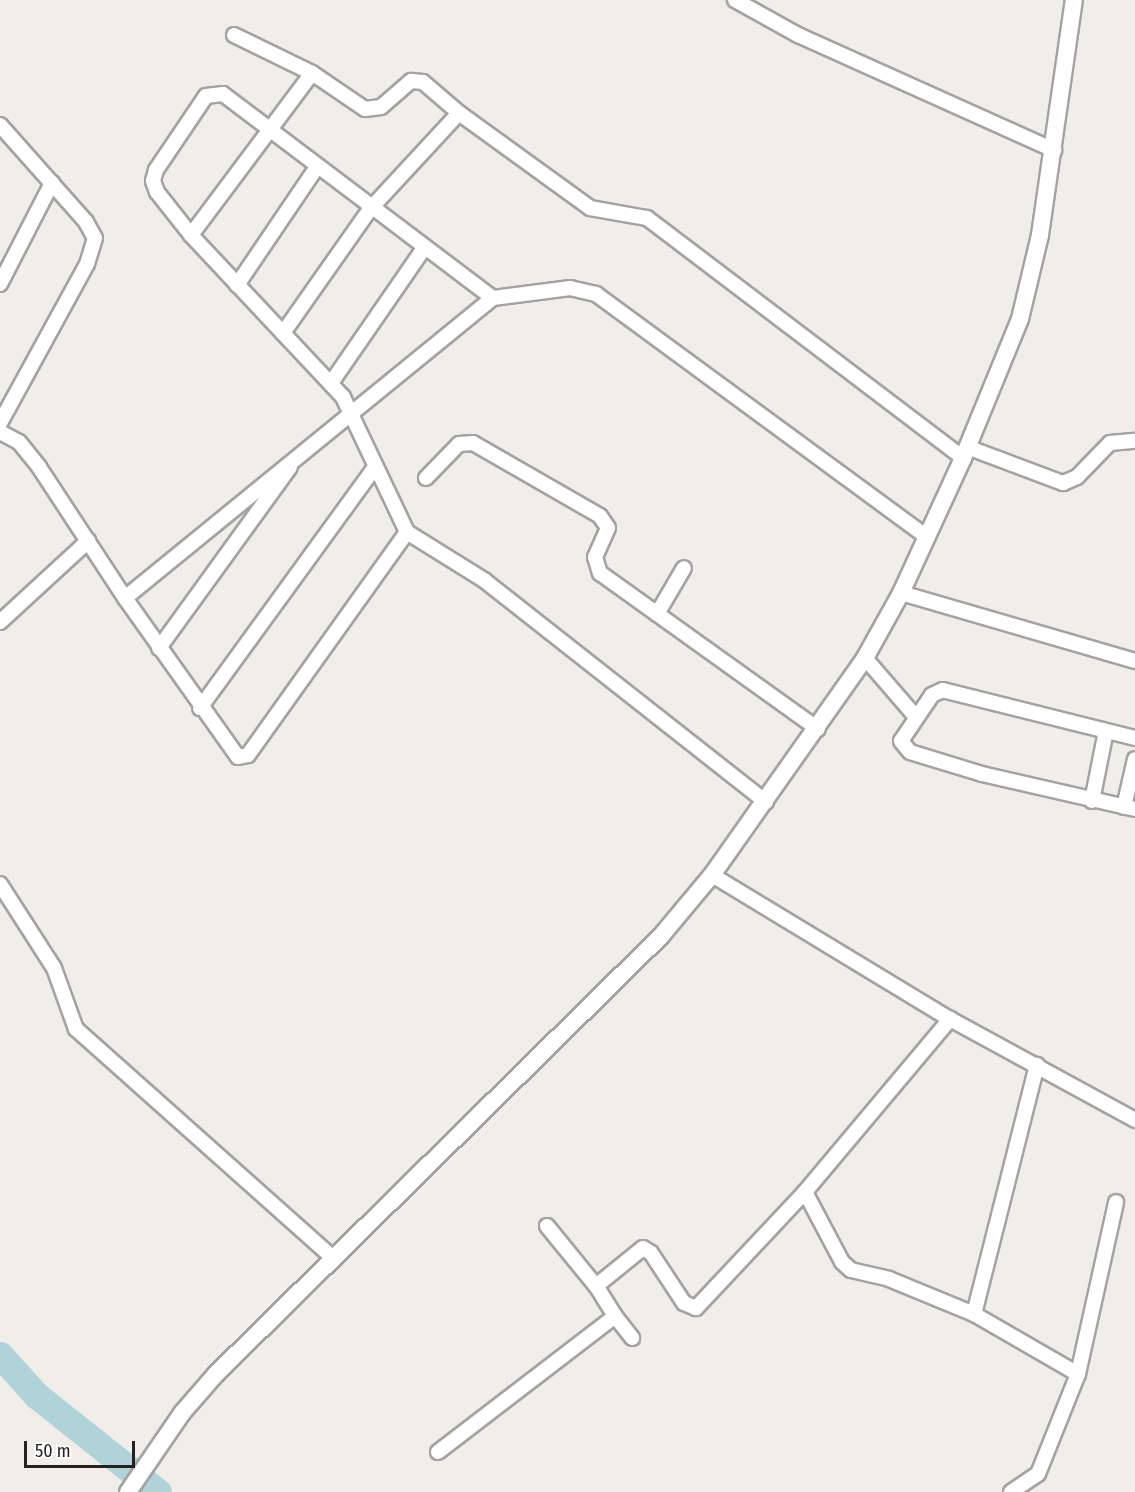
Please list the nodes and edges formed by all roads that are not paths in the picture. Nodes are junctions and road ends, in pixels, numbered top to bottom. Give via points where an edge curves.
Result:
1 (735, 0) edge
2 (1074, 0) edge
3 (234, 35) dead end
4 (312, 73) junction
5 (459, 113) junction
6 (268, 128) junction
7 (2, 131) edge
8 (1053, 150) junction
9 (317, 167) junction
10 (52, 183) junction
11 (370, 208) junction
12 (191, 235) junction
13 (424, 248) junction
14 (0, 284) edge
15 (237, 285) junction
16 (493, 298) junction
17 (283, 333) junction
18 (332, 383) junction
19 (352, 412) junction
20 (0, 423) edge
21 (0, 432) edge
22 (1135, 441) edge
23 (303, 450) junction
24 (965, 452) junction
25 (375, 466) junction
26 (426, 478) dead end
27 (407, 532) junction
28 (927, 537) junction
29 (88, 541) junction
30 (684, 568) dead end
31 (901, 593) junction
32 (125, 598) junction
33 (657, 614) junction
34 (0, 622) edge
35 (159, 648) junction
36 (865, 658) junction
37 (1135, 661) edge
38 (201, 708) junction
39 (916, 717) junction
40 (818, 729) junction
41 (1106, 731) junction
42 (1135, 738) edge
43 (1135, 759) edge
44 (766, 801) junction
45 (1092, 801) junction
46 (1130, 808) edge
47 (712, 875) junction
48 (0, 884) edge
49 (950, 1019) junction
50 (1037, 1065) junction
51 (1135, 1120) edge
52 (805, 1192) junction
53 (1116, 1202) dead end
54 (547, 1226) dead end
55 (334, 1259) junction
56 (596, 1286) junction
57 (974, 1314) junction
58 (615, 1316) junction
59 (632, 1338) dead end
60 (1078, 1374) junction
61 (438, 1452) dead end
62 (128, 1492) edge
63 (1011, 1492) edge

1 - 8 street via 798,35
2 - 8 street
3 - 4 street
4 - 5 street via 370,110 381,107 408,82 418,80
4 - 6 street
5 - 11 street
5 - 24 street via 590,208 647,218
6 - 9 street
6 - 12 street
6 - 12 street via 223,94 206,96 201,102 156,170 153,182
7 - 10 street
8 - 24 street via 1040,235 1020,319
9 - 11 street
9 - 15 street
10 - 14 street
10 - 20 street via 92,230 95,247
11 - 13 street
11 - 17 street
12 - 15 street
13 - 16 street
13 - 18 street
15 - 17 street
16 - 19 street
16 - 28 street via 570,288 596,294
17 - 18 street
18 - 19 street
19 - 23 street
19 - 25 street
21 - 29 street via 27,452
22 - 24 street via 1110,443 1077,477 1063,483
23 - 32 street
23 - 35 street
24 - 28 street
25 - 27 street via 389,487
25 - 38 street
26 - 33 street via 459,444 473,443 600,516 608,528 595,557 597,570
27 - 38 street via 246,757 233,754
27 - 44 street via 484,580
28 - 31 street
29 - 32 street
29 - 34 street
30 - 33 street
31 - 36 street
31 - 37 street
32 - 35 street
33 - 40 street
35 - 38 street
36 - 39 street
36 - 40 street
39 - 41 street via 935,692 948,690
39 - 45 street via 901,741 910,752
40 - 44 street
41 - 42 street
41 - 45 street
43 - 46 street
44 - 47 street
45 - 46 street
47 - 49 street
47 - 55 street via 661,936
48 - 55 street via 54,968 76,1029
49 - 50 street
49 - 52 street
50 - 51 street
50 - 57 street
52 - 56 street via 696,1308 684,1303 645,1248
52 - 57 street via 850,1270 889,1279
53 - 60 street
54 - 56 street
55 - 62 street via 199,1393
56 - 58 street
57 - 60 street
58 - 59 street
58 - 61 street
60 - 63 street via 1038,1474

